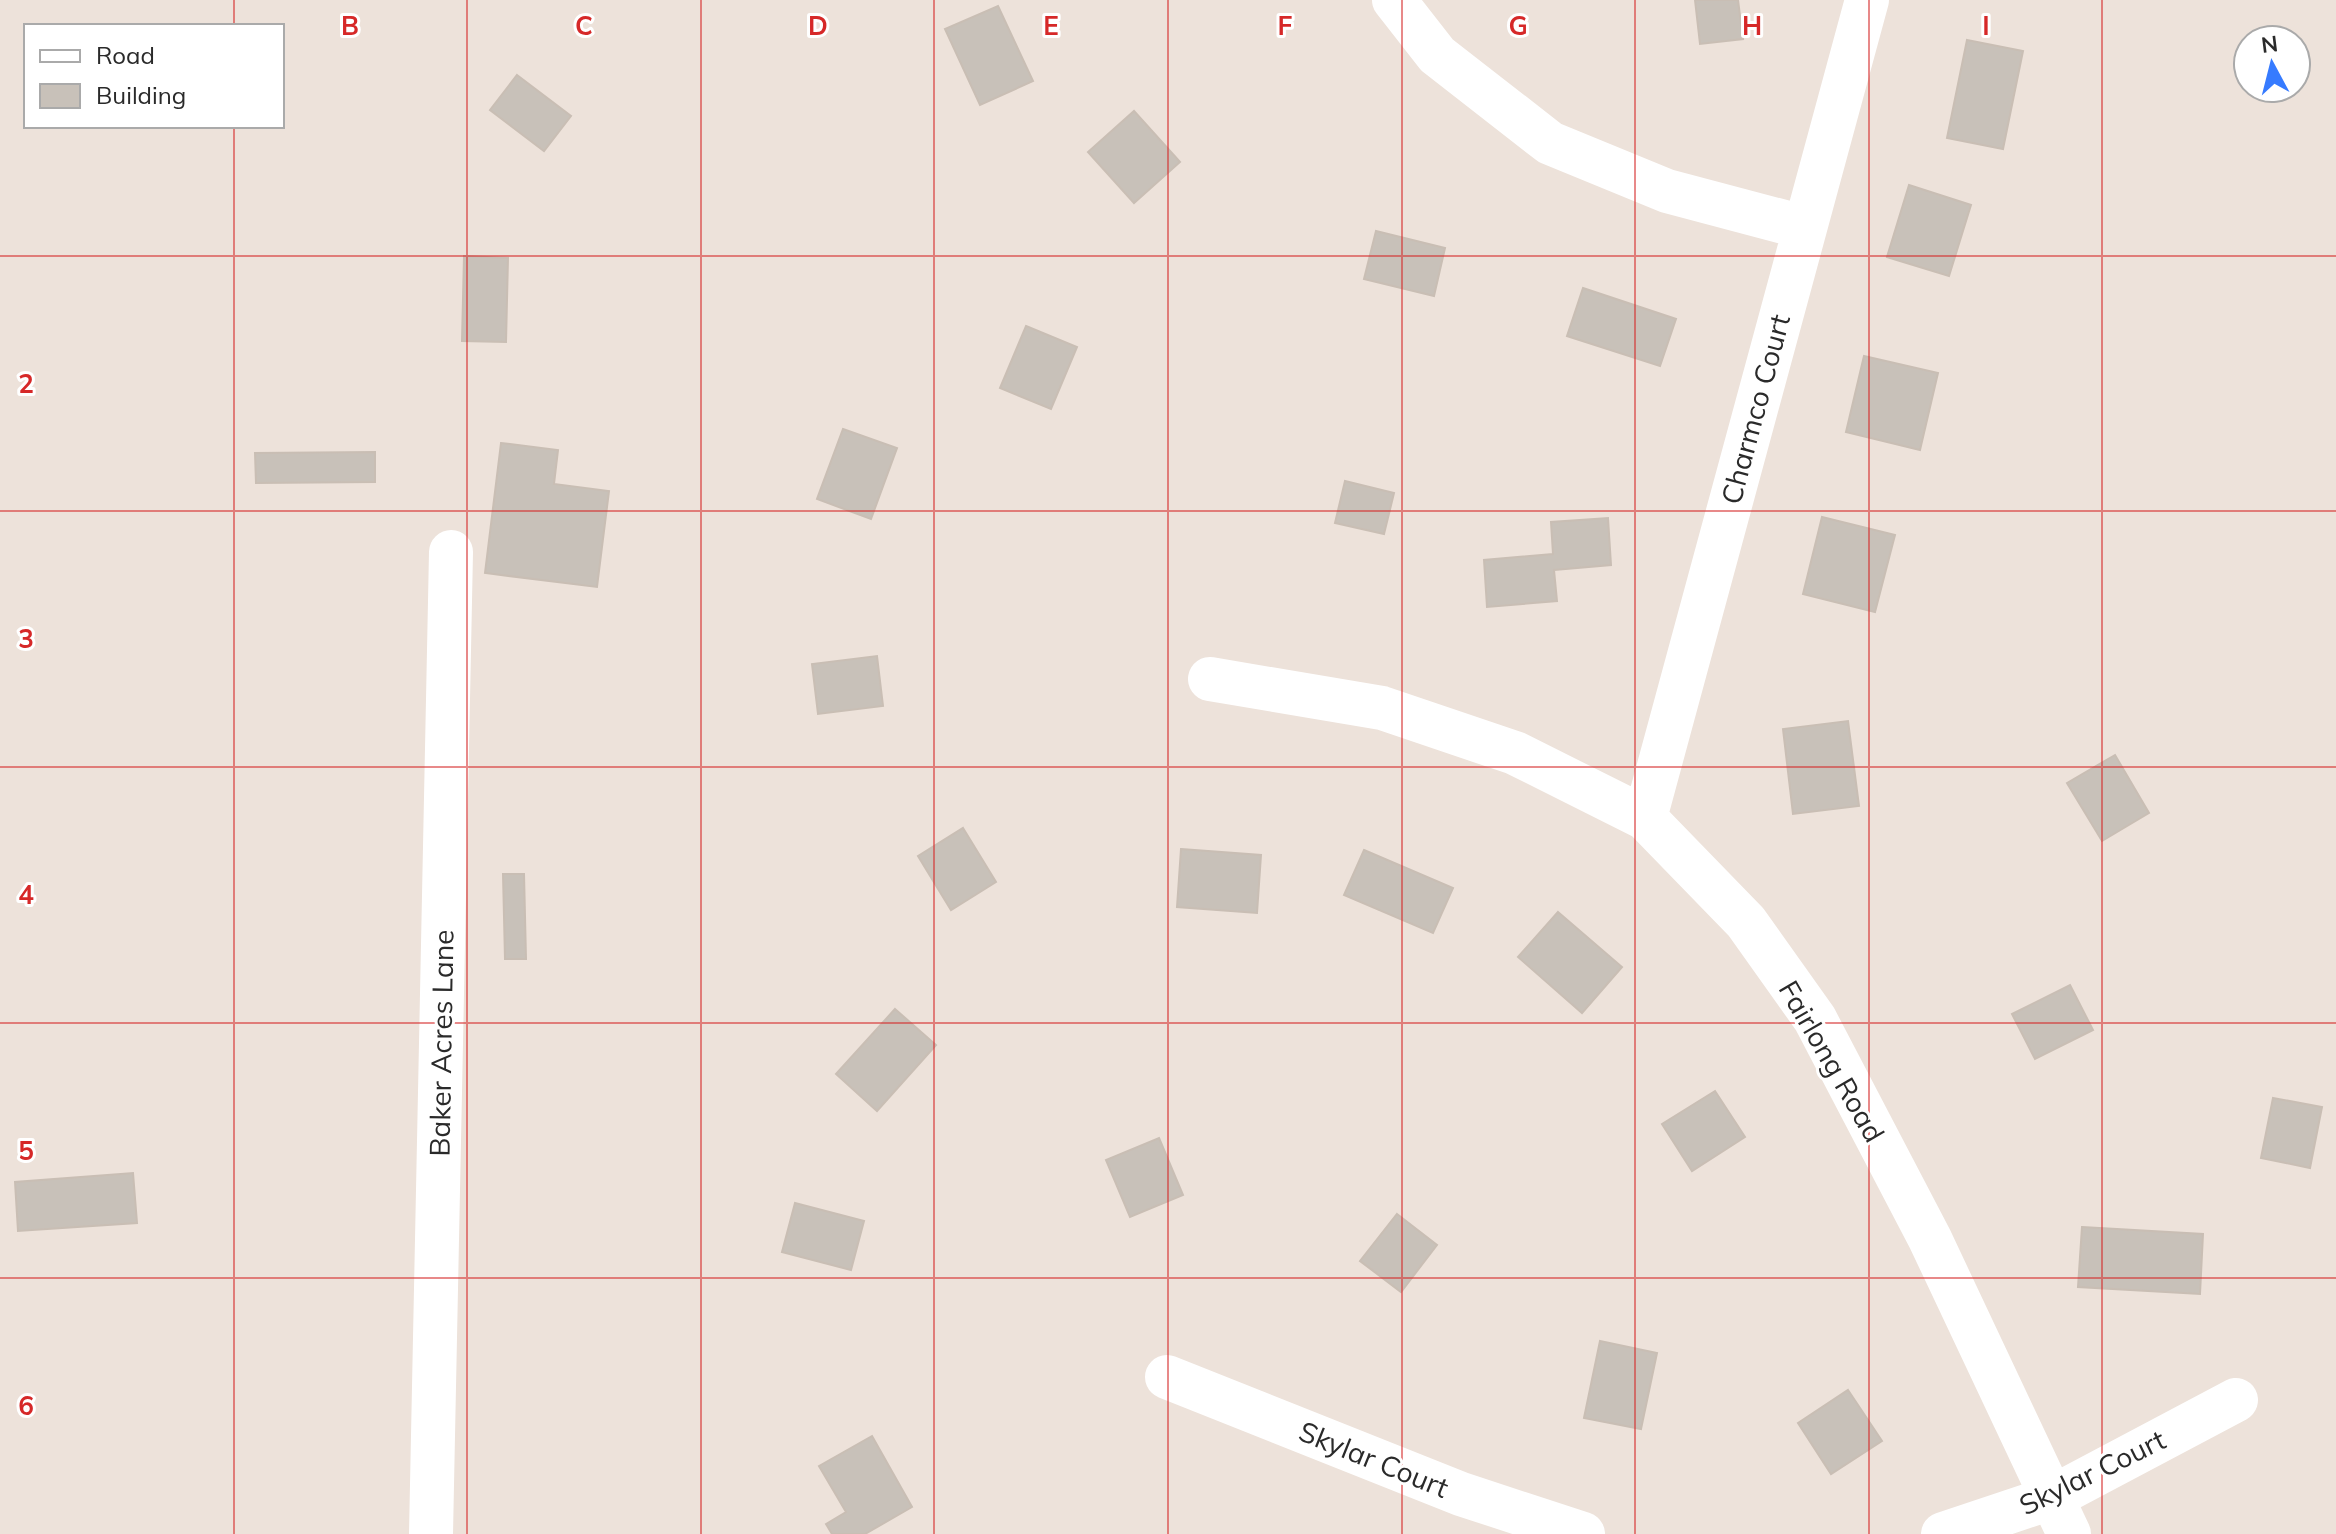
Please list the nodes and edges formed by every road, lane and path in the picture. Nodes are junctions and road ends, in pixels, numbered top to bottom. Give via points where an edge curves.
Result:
1 (1394, 0) edge
2 (1867, 0) edge
3 (1803, 227) junction
4 (451, 552) dead end
5 (1210, 679) dead end
6 (1645, 818) junction
7 (1167, 1377) dead end
8 (2236, 1400) dead end
9 (2060, 1516) edge
10 (431, 1534) edge
11 (1583, 1534) edge
12 (1943, 1534) edge

1 - 3 street via 1437,55 1550,143 1667,191
2 - 3 street, Charmco Court
3 - 6 street, Charmco Court
4 - 10 street, Baker Acres Lane
5 - 6 street, Fairlong Road via 1382,708 1515,753
6 - 9 street, Fairlong Road via 1746,922 1815,1019 1930,1239
7 - 11 street, Skylar Court via 1461,1494
8 - 9 street, Skylar Court
9 - 12 street, Skylar Court

